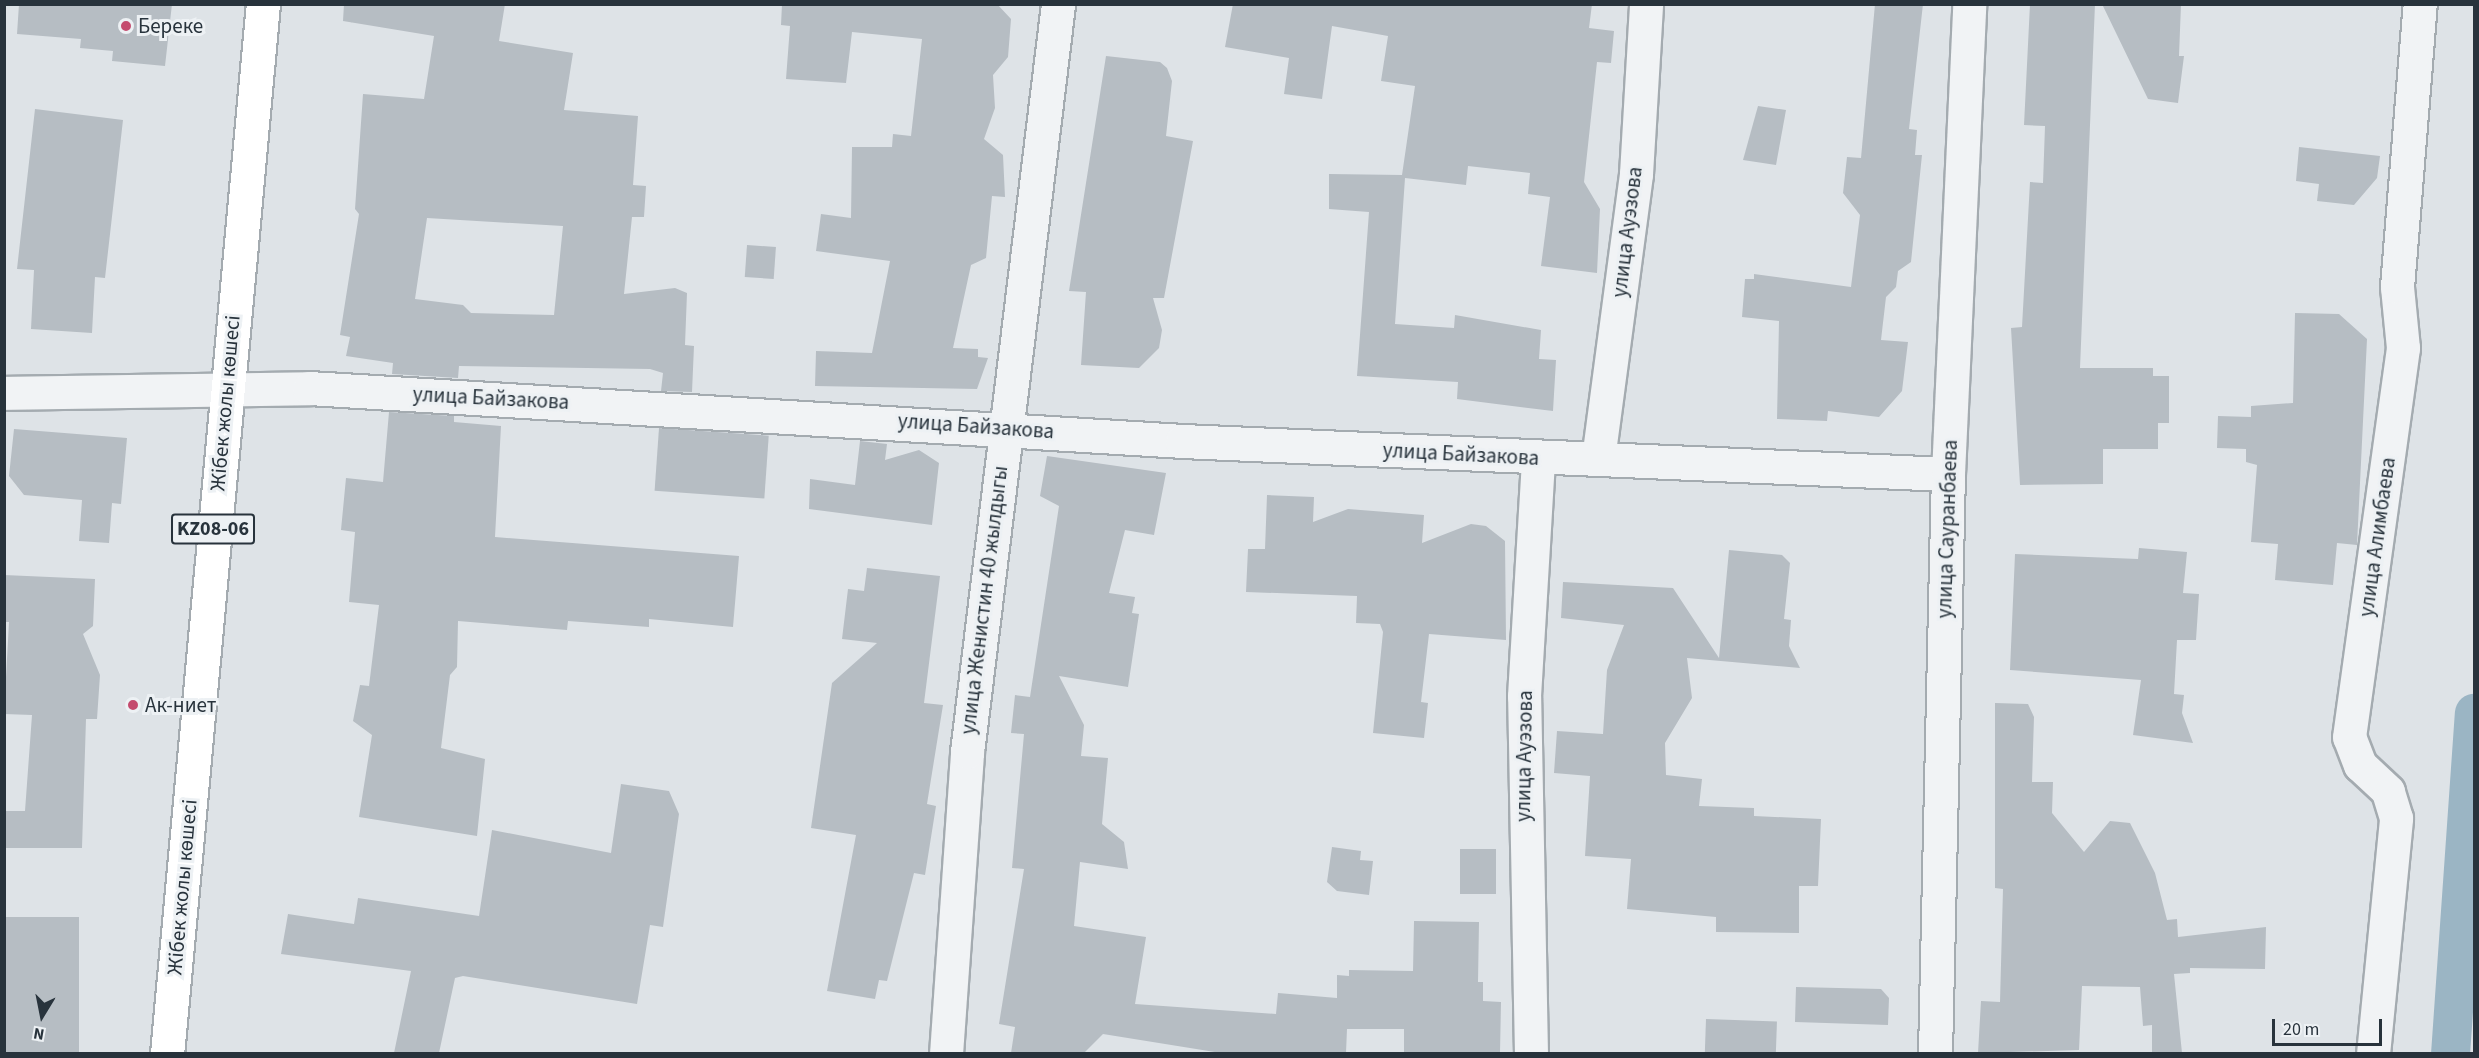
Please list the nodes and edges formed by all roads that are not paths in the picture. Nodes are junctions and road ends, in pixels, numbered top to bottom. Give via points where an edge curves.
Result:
1 (263, 4) edge
2 (1058, 4) edge
3 (1646, 4) edge
4 (1969, 4) edge
5 (2420, 4) edge
6 (226, 386) junction
7 (4, 393) edge
8 (1004, 426) junction
9 (1538, 459) junction
10 (1598, 459) junction
11 (1948, 474) junction
12 (167, 1053) edge
13 (946, 1053) edge
14 (1531, 1053) edge
15 (1935, 1053) edge
16 (2373, 1053) edge

1 - 6 highway, Жібек жолы көшесі / KZ08-06
2 - 8 street, улица Женистин 40 жылдыгы
3 - 10 street, улица Ауэзова via 1636,174
4 - 11 street, улица Сауранбаева
5 - 16 street, улица Алимбаева via 2397,287 2403,348 2349,737 2360,765 2388,791 2396,818
6 - 7 street, улица Байзакова via 113,395
6 - 8 street, улица Байзакова
6 - 12 highway, Жібек жолы көшесі / KZ08-06
8 - 9 street, улица Байзакова
8 - 13 street, улица Женистин 40 жылдыгы via 967,752
9 - 10 street, улица Байзакова
9 - 14 street, улица Ауэзова via 1524,696
10 - 11 street, улица Байзакова
11 - 15 street, улица Сауранбаева

